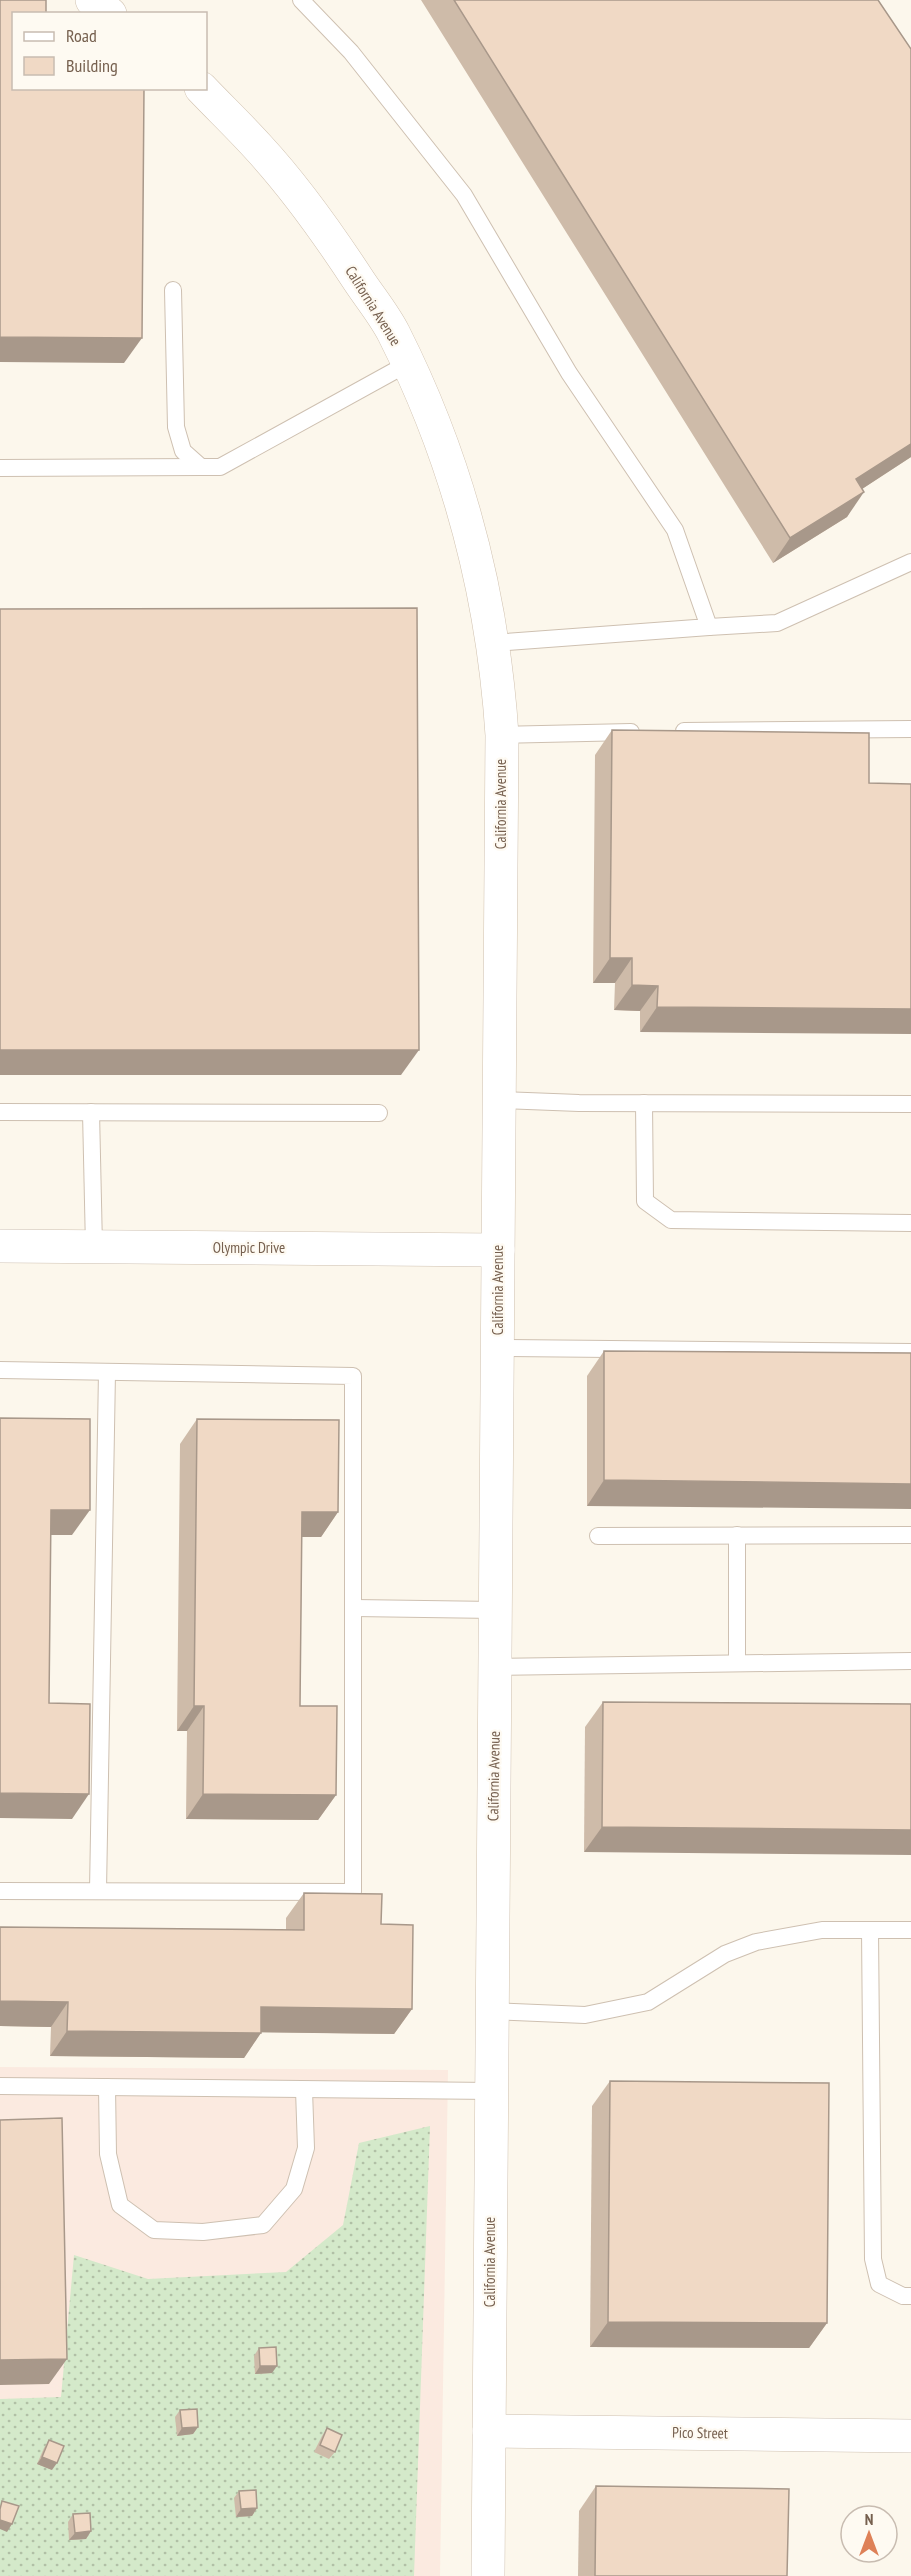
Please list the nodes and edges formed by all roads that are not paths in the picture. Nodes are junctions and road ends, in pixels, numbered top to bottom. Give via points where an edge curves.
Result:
1 (301, 0) edge
2 (203, 90) edge
3 (173, 290) dead end
4 (407, 364) junction
5 (201, 467) junction
6 (0, 468) edge
7 (911, 562) edge
8 (709, 627) junction
9 (493, 643) junction
10 (911, 729) edge
11 (667, 731) edge
12 (644, 732) edge
13 (502, 735) junction
14 (499, 1100) junction
15 (644, 1103) junction
16 (911, 1104) edge
17 (0, 1112) edge
18 (90, 1112) junction
19 (379, 1113) dead end
20 (911, 1223) edge
21 (0, 1246) edge
22 (94, 1247) junction
23 (498, 1250) junction
24 (497, 1348) junction
25 (911, 1352) edge
26 (0, 1370) edge
27 (107, 1372) junction
28 (911, 1535) edge
29 (598, 1536) dead end
30 (737, 1536) junction
31 (354, 1608) junction
32 (495, 1610) junction
33 (911, 1660) edge
34 (737, 1663) junction
35 (495, 1667) junction
36 (0, 1891) edge
37 (98, 1891) junction
38 (870, 1930) junction
39 (911, 1930) edge
40 (492, 2011) junction
41 (0, 2086) edge
42 (107, 2087) junction
43 (304, 2090) junction
44 (492, 2091) junction
45 (911, 2296) edge
46 (489, 2431) junction
47 (911, 2436) edge
48 (488, 2576) edge

1 - 8 lane via 351,52 464,195 569,373 675,530
2 - 4 main road, California Avenue via 259,148 327,232 393,333
3 - 5 lane via 176,427 183,451
4 - 5 lane via 220,467
4 - 9 main road, California Avenue via 437,433 468,525
5 - 6 lane
7 - 8 lane via 777,622
8 - 9 lane
9 - 13 main road, California Avenue
10 - 11 lane
12 - 13 lane
13 - 14 main road, California Avenue
14 - 15 lane
14 - 23 main road, California Avenue
15 - 16 lane
15 - 20 lane via 645,1201 671,1220
17 - 18 lane
18 - 19 lane
18 - 22 lane
21 - 22 main road, Olympic Drive
22 - 23 main road, Olympic Drive
23 - 24 main road, California Avenue
24 - 25 lane
24 - 32 main road, California Avenue
26 - 27 lane
27 - 31 lane via 353,1376
27 - 37 lane
28 - 30 lane
29 - 30 lane
30 - 34 lane
31 - 32 lane
31 - 37 lane via 353,1892
32 - 35 main road, California Avenue
33 - 34 lane
34 - 35 lane
35 - 40 main road, California Avenue
36 - 37 lane
38 - 39 lane
38 - 40 lane via 822,1930 756,1942 725,1954 648,2002 585,2015
38 - 45 lane via 873,2259 879,2284
40 - 44 main road, California Avenue
41 - 42 lane
42 - 43 lane
42 - 43 lane via 108,2154 120,2205 154,2230 203,2232 263,2225 294,2189 306,2148
43 - 44 lane
44 - 46 main road, California Avenue
46 - 47 main road, Pico Street
46 - 48 main road, California Avenue

